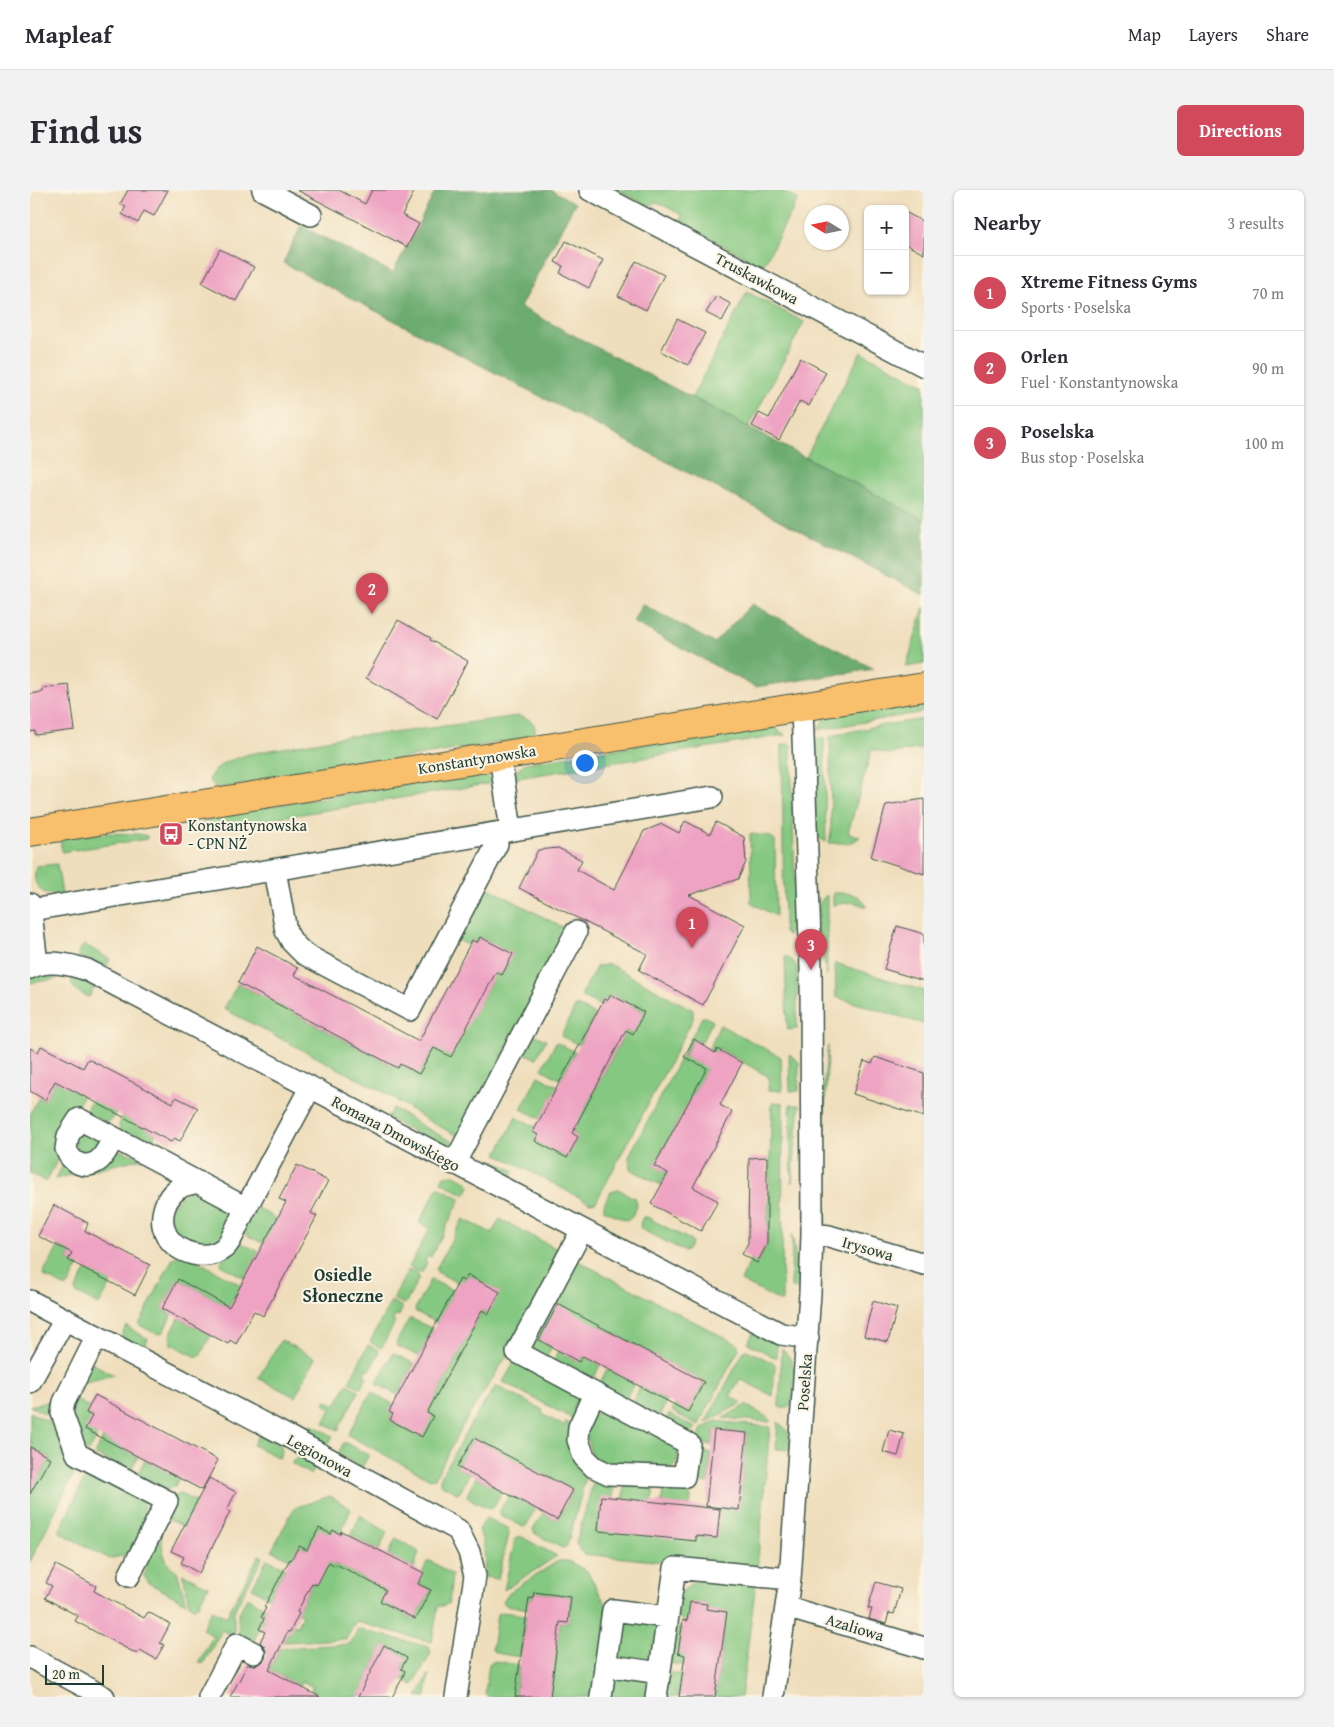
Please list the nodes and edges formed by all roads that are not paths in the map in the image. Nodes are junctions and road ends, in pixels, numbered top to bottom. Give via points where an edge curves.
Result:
1 (263, 190) edge
2 (590, 190) edge
3 (311, 215) dead end
4 (924, 366) edge
5 (924, 687) edge
6 (802, 707) junction
7 (500, 756) junction
8 (712, 797) dead end
9 (30, 832) edge
10 (503, 832) junction
11 (275, 870) junction
12 (30, 907) edge
13 (576, 932) dead end
14 (33, 966) edge
15 (310, 1088) junction
16 (114, 1138) dead end
17 (454, 1164) junction
18 (198, 1182) junction
19 (246, 1208) junction
20 (582, 1230) junction
21 (812, 1234) junction
22 (924, 1264) edge
23 (30, 1301) edge
24 (65, 1319) junction
25 (97, 1336) junction
26 (808, 1338) junction
27 (30, 1382) edge
28 (594, 1394) junction
29 (129, 1576) dead end
30 (790, 1579) junction
31 (786, 1607) junction
32 (668, 1617) junction
33 (924, 1648) edge
34 (254, 1653) dead end
35 (30, 1657) edge
36 (605, 1665) junction
37 (660, 1672) junction
38 (104, 1697) edge
39 (209, 1697) edge
40 (456, 1697) edge
41 (601, 1697) edge
42 (656, 1697) edge
43 (773, 1697) edge

1 - 3 street
2 - 4 street, Truskawkowa
5 - 6 main road, Konstantynowska
6 - 7 main road, Konstantynowska
6 - 21 street, Poselska via 811,970
7 - 9 main road, Konstantynowska
7 - 10 street
8 - 10 street
10 - 11 street
10 - 11 street via 410,1010 304,954 292,942 286,931
11 - 12 street
12 - 14 street, Romana Dmowskiego
13 - 17 street
14 - 15 street, Romana Dmowskiego via 62,963 86,970
15 - 17 street, Romana Dmowskiego
15 - 19 street
16 - 18 street
17 - 20 street, Romana Dmowskiego
18 - 19 street
18 - 19 street via 182,1186 170,1196 164,1208 162,1221 166,1236 177,1247 204,1257 216,1254 226,1247
20 - 26 street, Romana Dmowskiego via 781,1334
20 - 28 street via 517,1352
21 - 22 street, Irysowa
21 - 26 street, Poselska
23 - 24 street, Legionowa
24 - 25 street, Legionowa
24 - 27 street
25 - 29 street via 64,1402 62,1413 77,1454 167,1501
25 - 40 street, Legionowa via 458,1530 469,1552 475,1576
26 - 30 street, Poselska
28 - 28 street via 689,1444 684,1476 609,1474 594,1467 584,1457 578,1440 579,1427
30 - 31 street, Poselska
30 - 32 street via 675,1568
31 - 33 street, Azaliowa
31 - 43 street, Poselska
32 - 36 street via 613,1610
32 - 37 street
34 - 39 street via 237,1644
35 - 38 street
36 - 37 street
36 - 41 street
37 - 42 street

